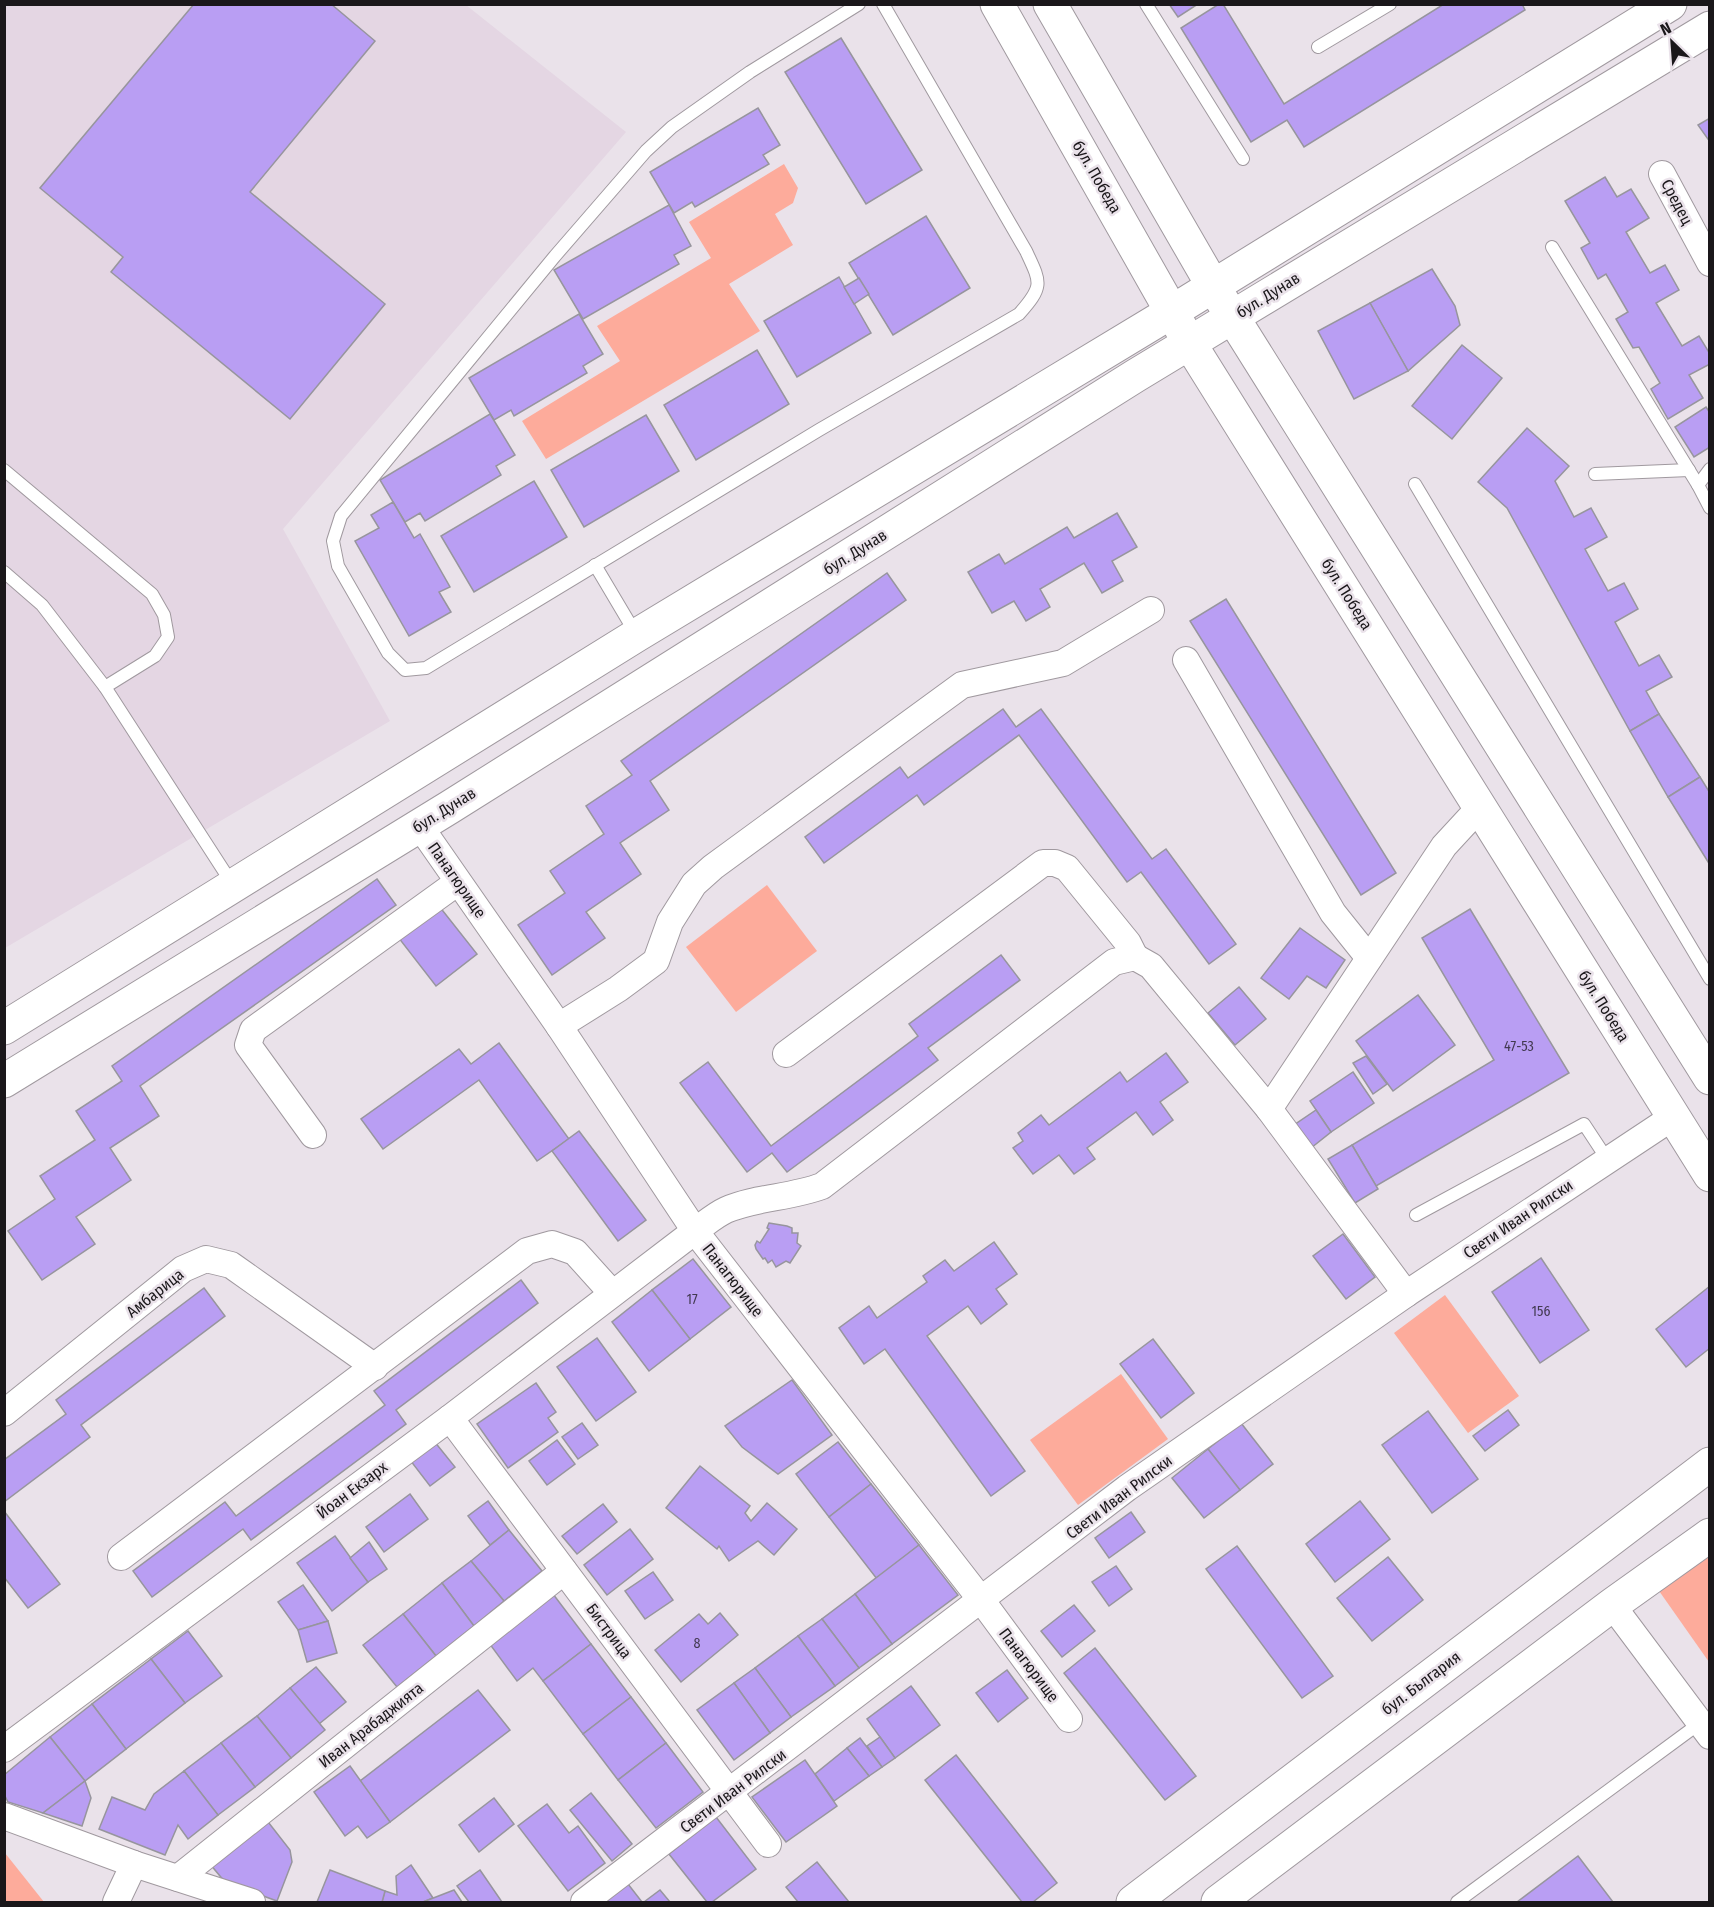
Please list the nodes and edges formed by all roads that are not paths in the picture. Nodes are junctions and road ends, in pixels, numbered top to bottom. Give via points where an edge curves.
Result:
1 (859, 4) edge
2 (883, 4) edge
3 (997, 4) edge
4 (1050, 4) edge
5 (1146, 4) edge
6 (1390, 4) edge
7 (1670, 4) edge
8 (1710, 28) edge
9 (1318, 47) dead end
10 (1243, 159) dead end
11 (1662, 174) dead end
12 (1552, 247) dead end
13 (1710, 263) edge
14 (1214, 286) junction
15 (1173, 311) junction
16 (1233, 317) junction
17 (1190, 344) junction
18 (1710, 469) edge
19 (4, 470) edge
20 (1689, 470) junction
21 (1595, 474) dead end
22 (1415, 484) dead end
23 (1698, 485) junction
24 (1710, 508) edge
25 (595, 565) junction
26 (4, 572) edge
27 (1151, 610) dead end
28 (636, 635) junction
29 (1186, 660) dead end
30 (105, 687) junction
31 (1480, 807) junction
32 (419, 825) junction
33 (458, 882) junction
34 (233, 886) junction
35 (1135, 957) junction
36 (1369, 958) junction
37 (1710, 979) edge
38 (559, 1026) junction
39 (4, 1028) edge
40 (786, 1054) dead end
41 (1710, 1078) edge
42 (4, 1082) edge
43 (1269, 1109) junction
44 (1673, 1117) junction
45 (313, 1135) dead end
46 (1607, 1159) junction
47 (1710, 1175) edge
48 (1416, 1215) dead end
49 (695, 1231) junction
50 (612, 1293) junction
51 (1406, 1294) junction
52 (375, 1367) junction
53 (4, 1413) edge
54 (450, 1418) junction
55 (1710, 1464) edge
56 (1710, 1535) edge
57 (121, 1557) dead end
58 (564, 1572) junction
59 (982, 1601) junction
60 (1612, 1605) junction
61 (1069, 1719) dead end
62 (1705, 1730) edge
63 (6, 1746) edge
64 (730, 1793) junction
65 (4, 1816) edge
66 (768, 1844) dead end
67 (134, 1864) junction
68 (178, 1878) junction
69 (116, 1902) edge
70 (249, 1902) edge
71 (584, 1902) edge
72 (1133, 1902) edge
73 (1218, 1902) edge
74 (1457, 1902) edge

1 - 25 lane via 750,72 672,127 646,151 341,516 333,541 338,566 388,653 405,670 426,668
2 - 25 lane via 1026,251 1038,277 1037,295 1019,314
3 - 15 main road, бул. Победа
4 - 14 main road
5 - 10 lane
6 - 9 lane
7 - 14 main road
8 - 16 main road, бул. Дунав
11 - 13 street, Средец
12 - 20 lane
14 - 15 main road
14 - 16 main road
15 - 17 main road, бул. Победа
15 - 28 main road
16 - 17 main road, бул. Дунав
16 - 41 main road
17 - 31 main road, бул. Победа
17 - 32 main road, бул. Дунав
18 - 23 lane
19 - 30 lane via 152,594 165,615 168,637 155,656
20 - 21 lane
20 - 23 lane
22 - 37 lane
23 - 24 lane
25 - 28 lane
26 - 30 lane via 42,604
27 - 38 street via 1063,663 962,685 713,867 694,884 670,922 656,961
28 - 34 main road
29 - 36 street via 1333,913
30 - 34 lane
31 - 36 street via 1444,846
31 - 44 main road, бул. Победа
32 - 33 street, Панагюрище
32 - 42 main road, бул. Дунав
33 - 38 street, Панагюрище
33 - 45 street via 253,1030 248,1045
34 - 39 main road
35 - 40 street via 1067,868 1043,864
35 - 43 street via 1151,966
35 - 49 street, Йоан Екзарх via 1114,962 822,1186 735,1207
36 - 43 street
38 - 49 street, Панагюрище
43 - 51 street
44 - 46 street, Свети Иван Рилски
44 - 47 main road, бул. Победа
46 - 48 lane via 1584,1124
46 - 51 street, Свети Иван Рилски
49 - 50 street, Йоан Екзарх
49 - 59 street, Панагюрище
50 - 52 street via 574,1252 552,1244 527,1251
50 - 54 street, Йоан Екзарх
51 - 59 street, Свети Иван Рилски via 1127,1488
52 - 53 street, Амбарица via 231,1265 206,1259 183,1269
52 - 57 street
54 - 58 street, Бистрица
54 - 63 street, Йоан Екзарх
55 - 72 main road, бул. България
56 - 60 main road
58 - 64 street, Бистрица
58 - 68 street, Иван Арабаджията
59 - 61 street, Панагюрище
59 - 64 street, Свети Иван Рилски
60 - 62 street
60 - 73 main road
62 - 74 lane
64 - 66 street, Бистрица
64 - 71 street, Свети Иван Рилски
65 - 67 street
67 - 68 street
67 - 69 street
68 - 70 street

